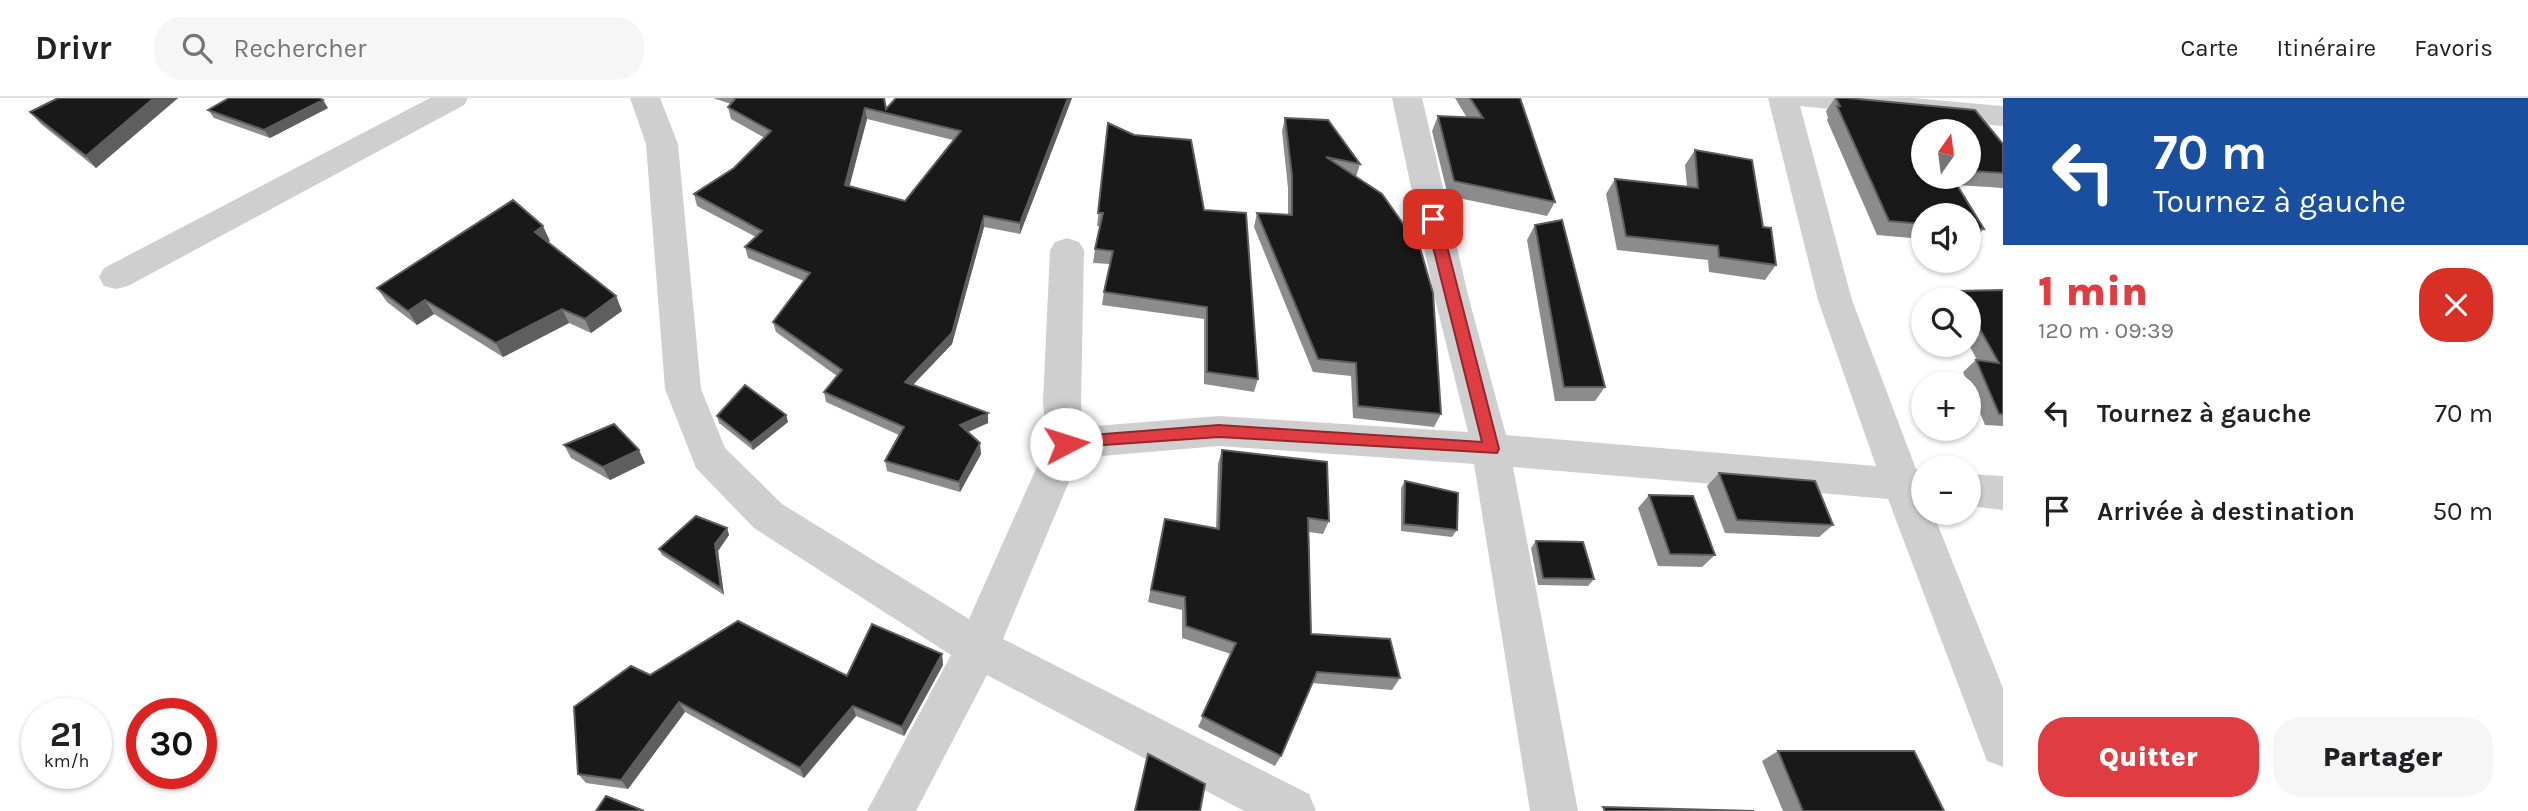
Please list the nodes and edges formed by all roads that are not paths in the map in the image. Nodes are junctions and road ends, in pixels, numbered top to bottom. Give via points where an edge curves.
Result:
1 (453, 98) edge
2 (645, 98) edge
3 (1407, 98) edge
4 (1783, 98) edge
5 (1807, 98) edge
6 (2003, 116) edge
7 (1066, 250) dead end
8 (116, 277) dead end
9 (1066, 444) junction
10 (1491, 449) junction
11 (1911, 483) edge
12 (1911, 485) edge
13 (1981, 491) edge
14 (2003, 493) edge
15 (1926, 525) edge
16 (978, 648) junction
17 (2003, 745) edge
18 (891, 811) edge
19 (1292, 811) edge
20 (1554, 811) edge

1 - 8 street
2 - 16 street via 662,144 683,389 710,457 768,516
3 - 10 street via 1451,299
4 - 11 street via 1835,300
5 - 6 street
7 - 9 street via 1062,402
9 - 10 street via 1219,431
9 - 16 street
10 - 12 street
10 - 20 street
13 - 14 street
15 - 17 street
16 - 18 street
16 - 19 street

